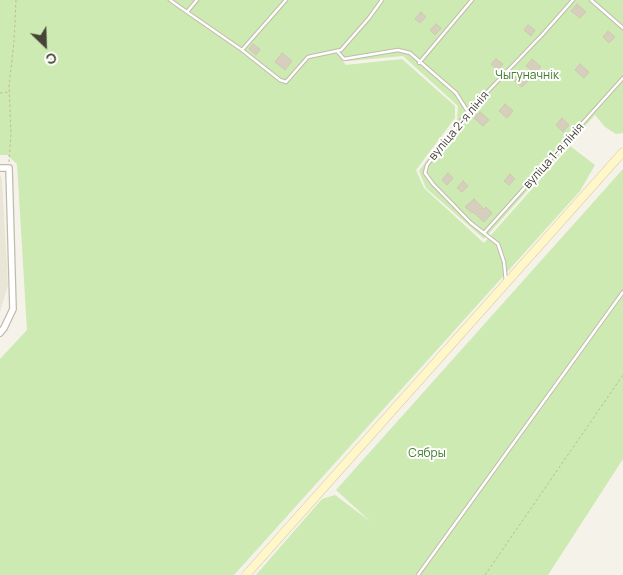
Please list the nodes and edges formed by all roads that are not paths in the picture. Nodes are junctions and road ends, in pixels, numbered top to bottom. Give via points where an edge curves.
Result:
1 (170, 0) edge
2 (197, 0) edge
3 (286, 0) edge
4 (382, 0) edge
5 (472, 0) edge
6 (573, 0) edge
7 (591, 0) edge
8 (187, 12) junction
9 (623, 28) edge
10 (242, 50) junction
11 (337, 51) junction
12 (420, 63) junction
13 (623, 78) edge
14 (468, 112) junction
15 (623, 152) edge
16 (0, 168) edge
17 (484, 233) junction
18 (506, 283) junction
19 (623, 292) edge
20 (0, 333) edge
21 (246, 575) edge
22 (418, 575) edge

1 - 8 lane
2 - 8 lane
3 - 10 lane
4 - 11 lane via 356,34
5 - 12 lane
6 - 14 lane, вуліца 2-я лінія
7 - 9 lane
8 - 10 lane
10 - 11 lane via 286,82 308,57
11 - 12 lane via 344,59 398,50 410,53
12 - 14 lane via 456,93
13 - 17 lane, вуліца 1-я лінія
14 - 17 lane, вуліца 2-я лінія via 427,165 425,173
15 - 18 main road
16 - 20 street via 8,168 13,309
17 - 18 lane via 498,244
18 - 21 main road
19 - 22 lane

